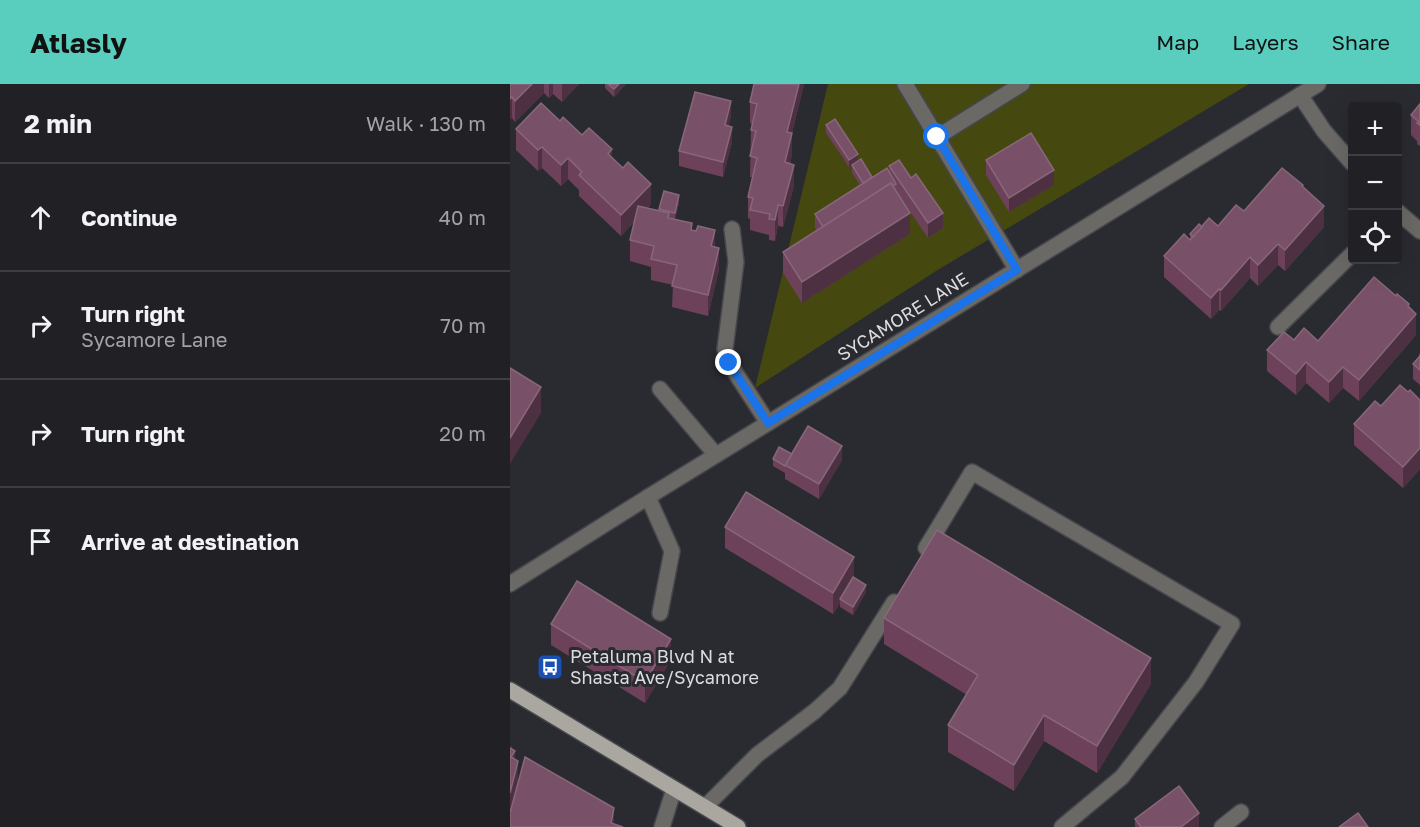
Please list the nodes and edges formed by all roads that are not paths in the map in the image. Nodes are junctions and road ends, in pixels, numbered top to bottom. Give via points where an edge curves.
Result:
1 (905, 84) edge
2 (1022, 84) edge
3 (1318, 84) edge
4 (1299, 95) junction
5 (937, 137) junction
6 (1348, 157) edge
7 (1402, 215) edge
8 (732, 229) dead end
9 (1420, 231) edge
10 (1348, 259) edge
11 (1017, 270) junction
12 (1278, 327) dead end
13 (660, 389) dead end
14 (768, 423) junction
15 (716, 455) junction
16 (648, 497) junction
17 (918, 561) edge
18 (512, 580) edge
19 (900, 591) edge
20 (660, 613) dead end
21 (510, 690) edge
22 (674, 789) junction
23 (705, 807) junction
24 (1241, 812) dead end
25 (662, 827) edge
26 (738, 827) edge
27 (1062, 827) edge
28 (1222, 827) edge

1 - 5 street
2 - 5 street
3 - 4 street, SYCAMORE LANE
4 - 6 street
4 - 11 street, SYCAMORE LANE
5 - 11 street
7 - 9 street
8 - 14 street via 736,262 725,349 729,363
10 - 12 street
11 - 14 street, SYCAMORE LANE
13 - 15 street
14 - 15 street, SYCAMORE LANE
15 - 16 street, SYCAMORE LANE
16 - 18 street, SYCAMORE LANE
16 - 20 street via 672,551
17 - 27 street via 972,472 1232,624 1196,682 1122,777
19 - 23 street via 840,688 758,755
21 - 22 main road
22 - 23 main road
22 - 25 street
23 - 26 main road
24 - 28 street

